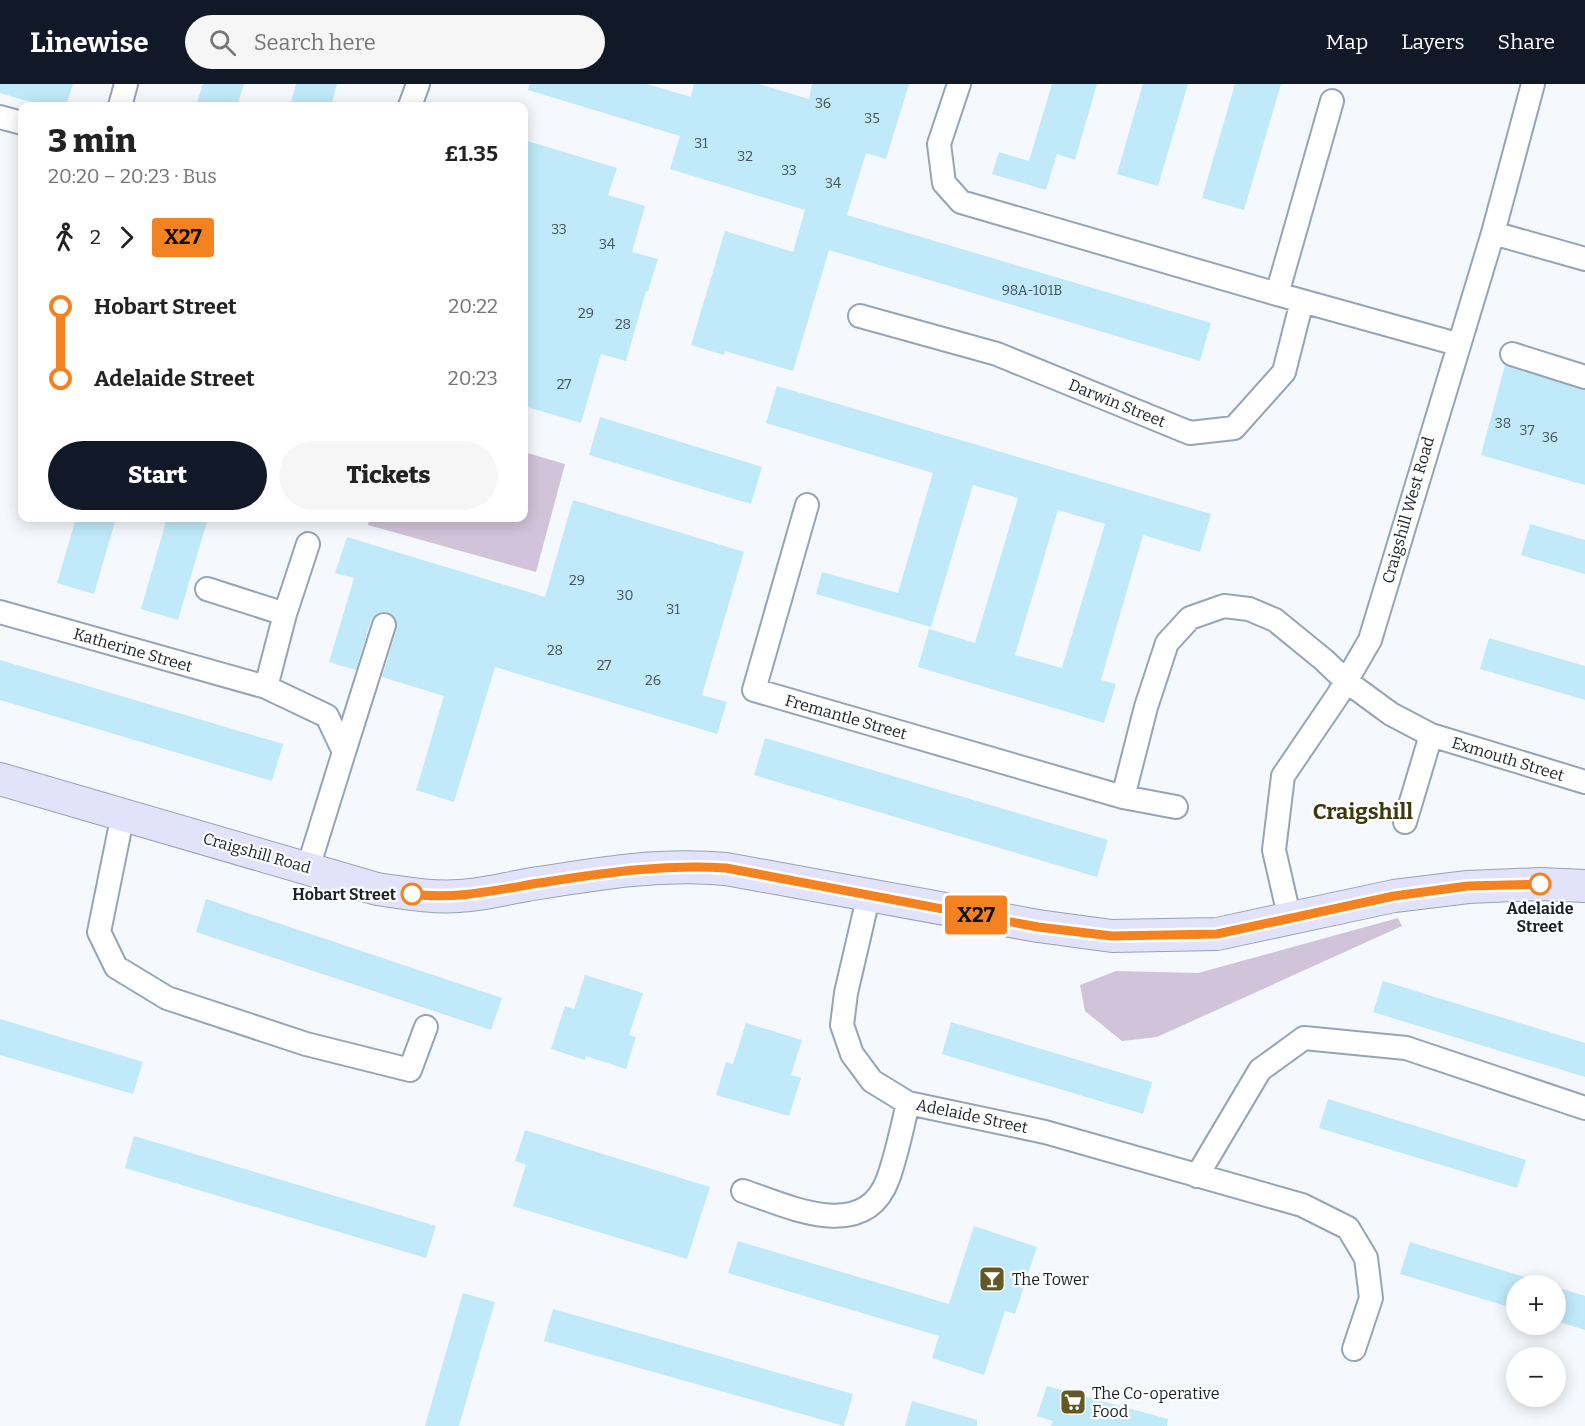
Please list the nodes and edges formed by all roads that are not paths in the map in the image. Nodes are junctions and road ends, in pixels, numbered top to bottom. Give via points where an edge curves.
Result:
1 (126, 84) edge
2 (418, 84) edge
3 (959, 84) edge
4 (1533, 84) edge
5 (1332, 101) dead end
6 (121, 102) edge
7 (411, 102) edge
8 (0, 117) edge
9 (18, 122) edge
10 (1493, 233) junction
11 (1585, 259) edge
12 (1277, 294) junction
13 (1302, 302) junction
14 (860, 316) dead end
15 (1457, 344) junction
16 (1512, 354) dead end
17 (1585, 377) edge
18 (807, 505) dead end
19 (308, 544) dead end
20 (207, 589) dead end
21 (0, 612) edge
22 (285, 614) junction
23 (384, 625) dead end
24 (1346, 681) junction
25 (266, 687) junction
26 (1431, 735) junction
27 (344, 752) junction
28 (0, 779) edge
29 (1585, 782) edge
30 (1123, 797) junction
31 (1176, 807) dead end
32 (123, 814) junction
33 (1406, 822) dead end
34 (308, 868) junction
35 (1585, 886) edge
36 (869, 894) junction
37 (1290, 920) junction
38 (426, 1027) dead end
39 (908, 1103) junction
40 (1585, 1108) edge
41 (1197, 1176) junction
42 (743, 1191) dead end
43 (1354, 1349) dead end

1 - 6 street
2 - 7 street
3 - 12 street via 939,144 944,183 961,202
4 - 10 street, Craigshill West Road
5 - 12 street
8 - 9 street
10 - 11 street
10 - 15 street, Craigshill West Road
12 - 13 street
13 - 14 street, Darwin Street via 1284,372 1234,428 1190,433 997,354
13 - 15 street
15 - 24 street, Craigshill West Road via 1370,640
16 - 17 street
18 - 30 street, Fremantle Street via 754,690
19 - 22 street
20 - 22 street
21 - 25 street, Katherine Street
22 - 25 street
23 - 27 street
24 - 26 street, Exmouth Street via 1391,714
24 - 30 street via 1275,620 1250,609 1224,606 1190,618 1167,643
24 - 37 street, Craigshill West Road via 1283,776 1274,850
25 - 27 street, Katherine Street via 327,716
26 - 29 street, Exmouth Street
26 - 33 street, Exmouth Street
27 - 34 street
28 - 32 street, Craigshill Road
30 - 31 street, Fremantle Street
32 - 34 street, Craigshill Road
32 - 38 street via 99,932 116,967 166,998 306,1044 410,1070
34 - 36 street, Craigshill Road via 378,889 423,896 460,896 664,866 726,868
35 - 37 street, Craigshill Road via 1468,886 1394,896
36 - 37 street, Craigshill Road via 1038,927 1112,936 1217,934
36 - 39 street, Adelaide Street via 842,1025 852,1054 872,1081
39 - 41 street, Adelaide Street via 1045,1132
39 - 42 street via 887,1181 878,1196 861,1211 837,1217 815,1214
40 - 41 street via 1406,1048 1304,1038 1260,1070
41 - 43 street, Adelaide Street via 1302,1205 1348,1228 1366,1258 1371,1298

